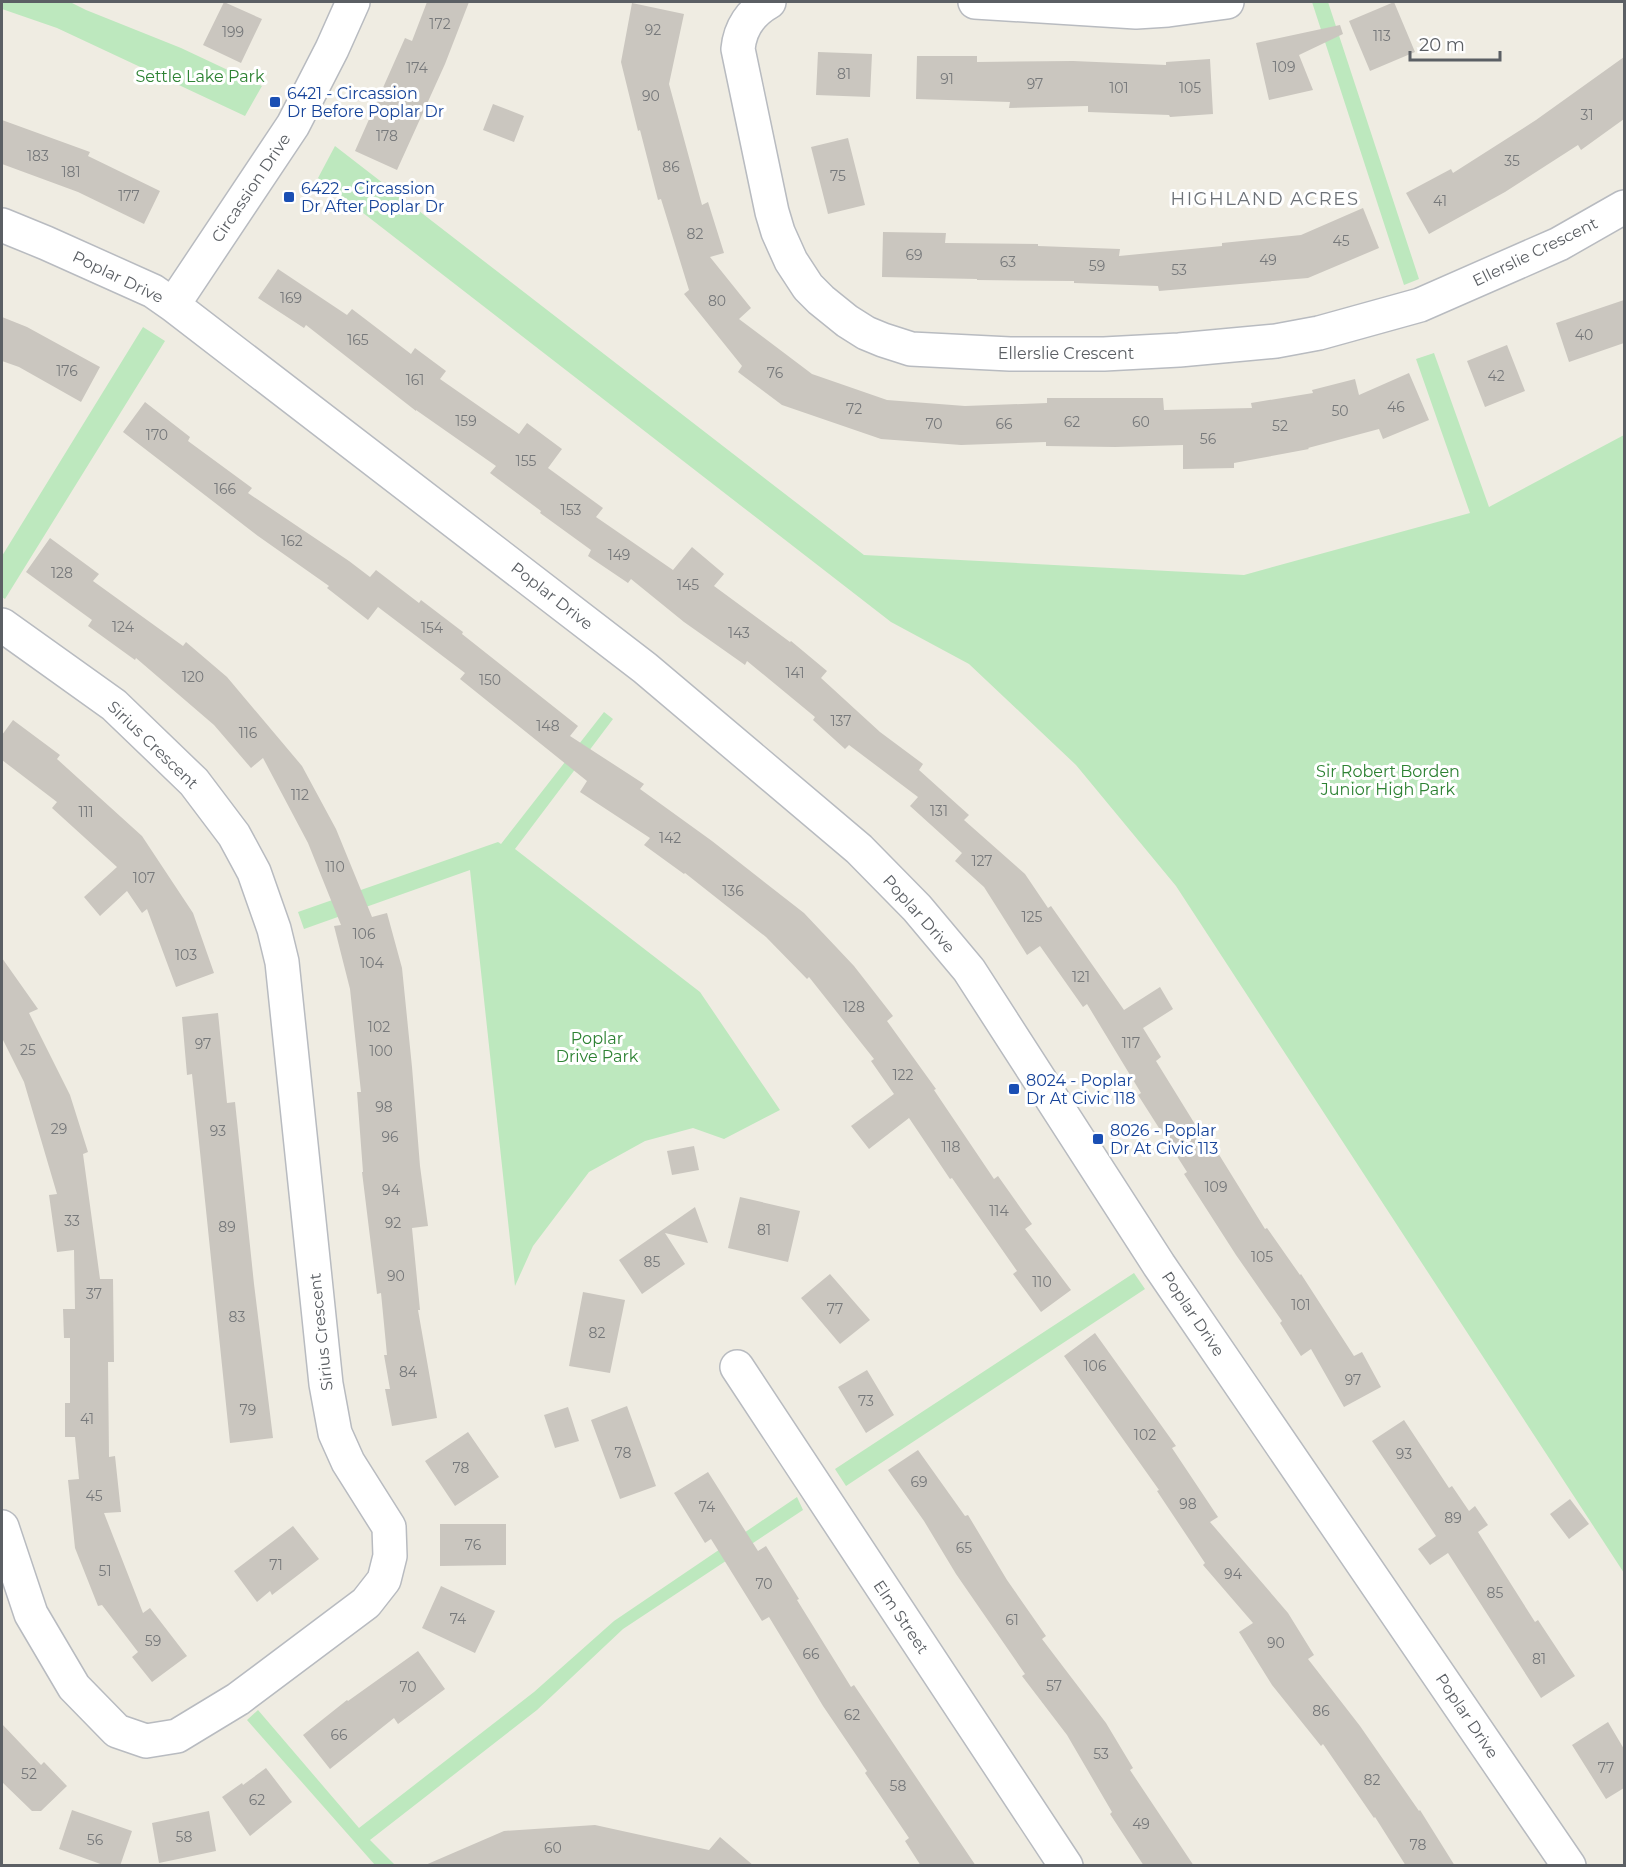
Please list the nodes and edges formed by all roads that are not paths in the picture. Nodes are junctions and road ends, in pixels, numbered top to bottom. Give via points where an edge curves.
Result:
1 (353, 2) edge
2 (769, 2) edge
3 (975, 2) edge
4 (1227, 2) edge
5 (1624, 207) edge
6 (2, 225) edge
7 (173, 304) junction
8 (2, 625) edge
9 (737, 1367) dead end
10 (2, 1527) edge
11 (1066, 1866) edge
12 (1569, 1866) edge

1 - 7 street, Circassion Drive via 293,125
2 - 5 street, Ellerslie Crescent via 752,15 739,38 738,49 778,232 808,287 834,313 866,333 911,349 1104,354 1254,343 1319,333 1420,305 1559,244
3 - 4 street via 1136,12
6 - 7 street, Poplar Drive via 153,291
7 - 12 street, Poplar Drive via 645,668 859,849 917,908 969,970 1159,1265
8 - 10 street, Sirius Crescent via 114,705 194,782 234,835 254,872 282,962 326,1384 335,1433 348,1462 389,1527 390,1556 384,1580 366,1603 238,1699 177,1736 146,1741 117,1731 74,1687 31,1614
9 - 11 street, Elm Street

